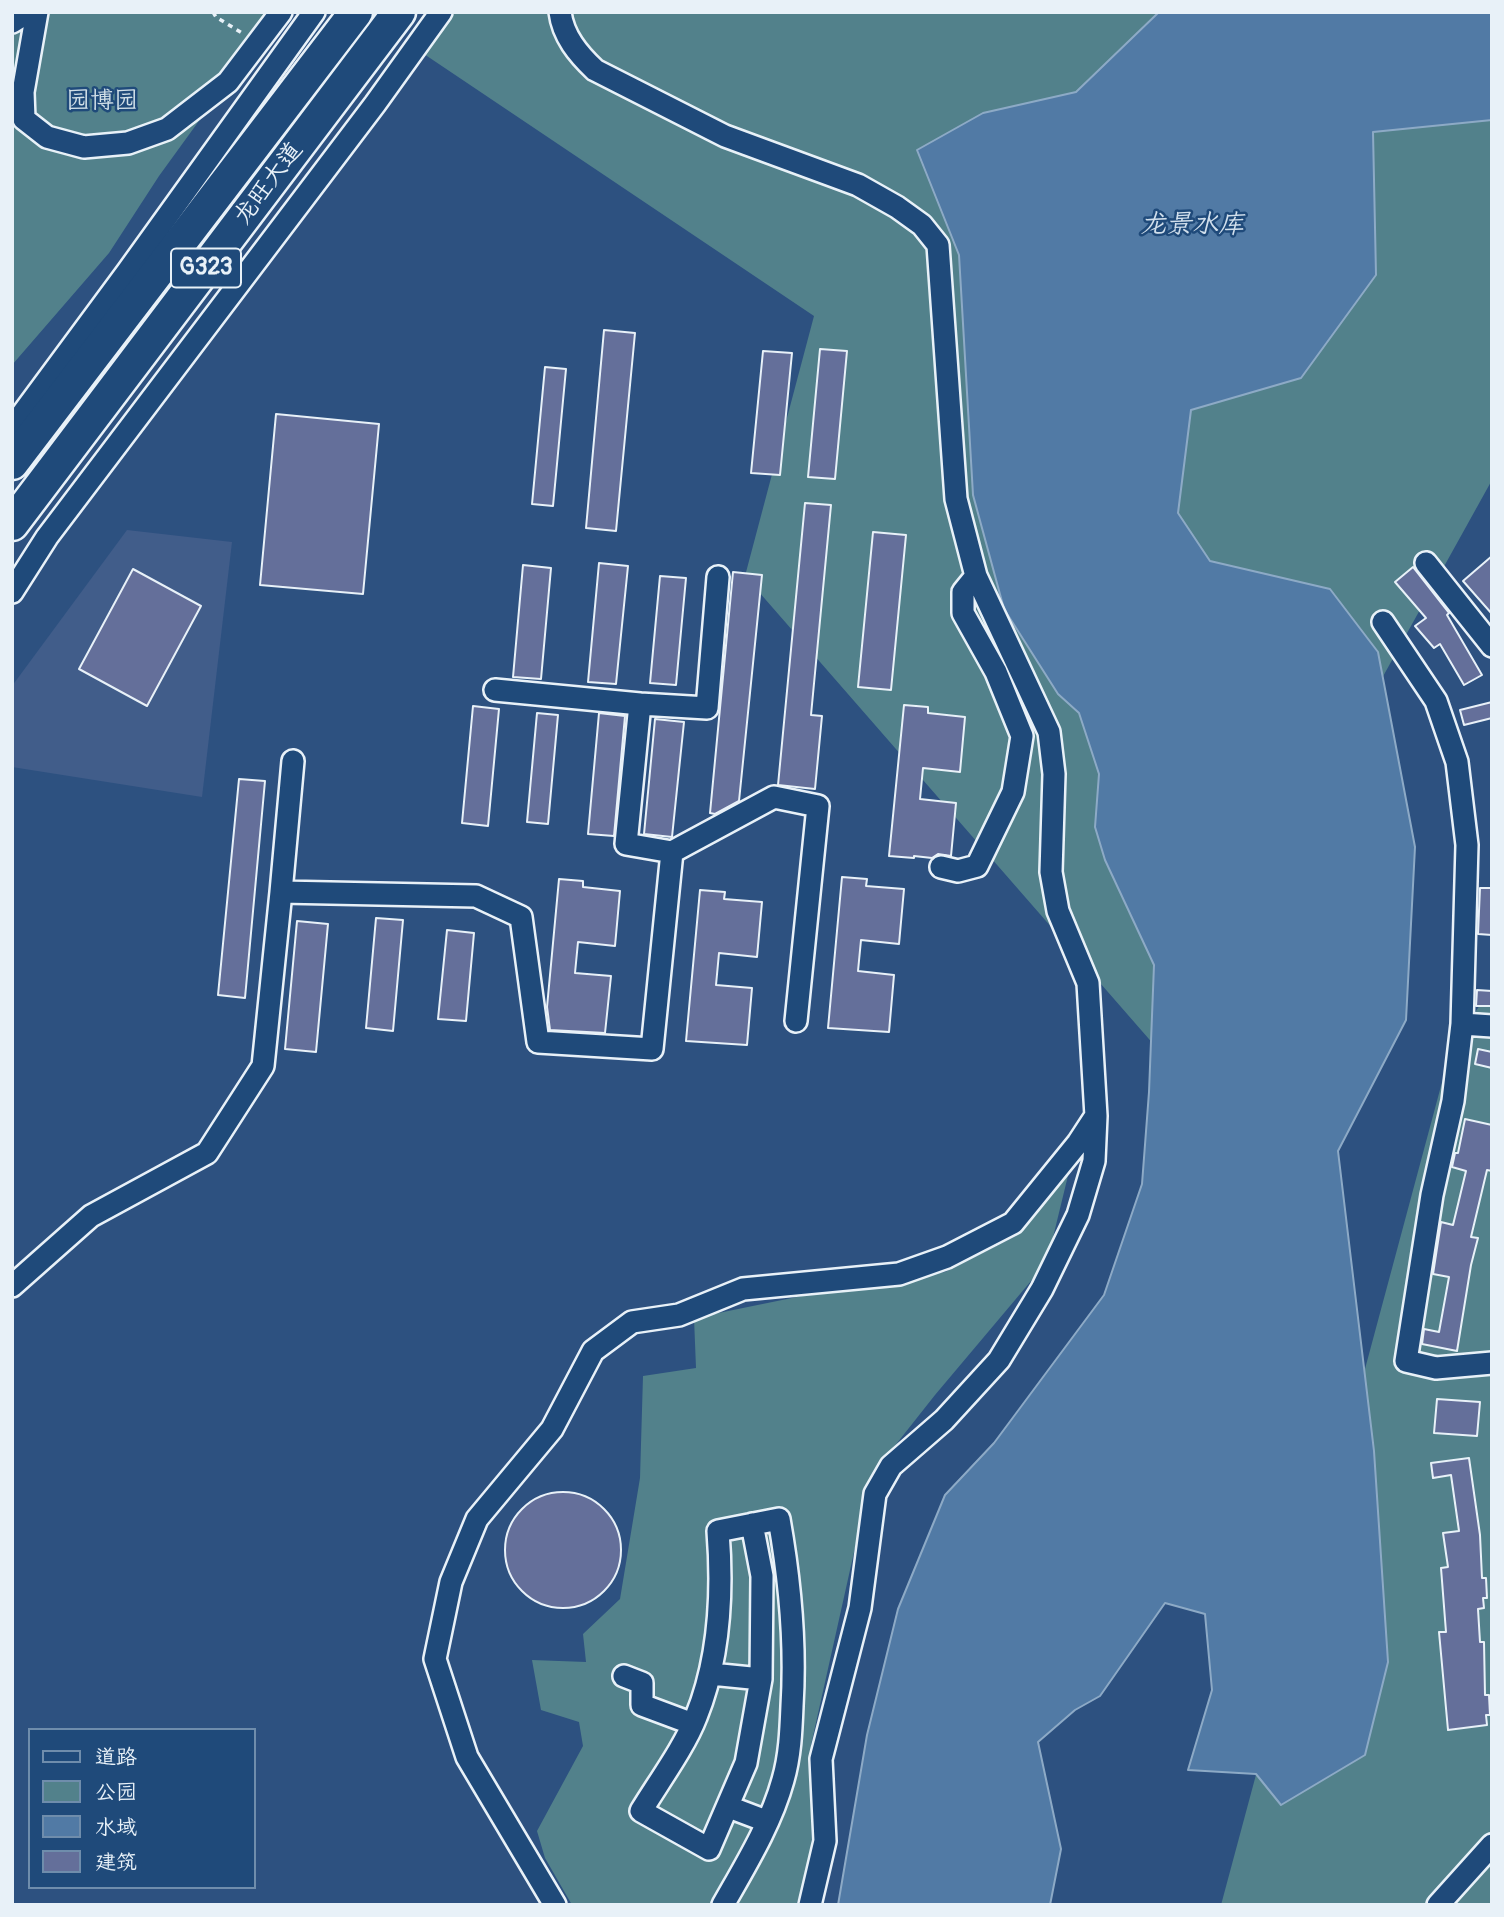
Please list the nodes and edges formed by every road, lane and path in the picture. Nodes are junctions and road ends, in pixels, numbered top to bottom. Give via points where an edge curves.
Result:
1 (28, 12) edge
2 (37, 12) edge
3 (213, 12) edge
4 (281, 12) edge
5 (314, 12) edge
6 (356, 12) edge
7 (399, 12) edge
8 (442, 12) edge
9 (560, 12) edge
10 (12, 22) edge
11 (258, 43) junction
12 (128, 271) junction
13 (119, 323) junction
14 (12, 428) edge
15 (12, 463) edge
16 (12, 524) edge
17 (1426, 563) dead end
18 (976, 576) junction
19 (718, 577) dead end
20 (12, 592) edge
21 (1383, 622) dead end
22 (1492, 646) edge
23 (495, 690) dead end
24 (640, 704) junction
25 (293, 761) dead end
26 (672, 852) junction
27 (941, 867) dead end
28 (282, 892) junction
29 (796, 1021) dead end
30 (1462, 1024) junction
31 (1492, 1026) edge
32 (1096, 1116) junction
33 (12, 1286) edge
34 (1491, 1366) edge
35 (752, 1524) junction
36 (788, 1572) junction
37 (762, 1576) junction
38 (711, 1674) junction
39 (624, 1676) dead end
40 (761, 1679) junction
41 (693, 1724) junction
42 (790, 1744) junction
43 (824, 1748) junction
44 (729, 1807) junction
45 (766, 1821) junction
46 (1492, 1845) edge
47 (555, 1905) edge
48 (723, 1905) edge
49 (810, 1905) edge
50 (1438, 1905) edge

1 - 10 street
2 - 11 street via 23,92 24,119 47,137 85,148 128,143 167,129 228,82
3 - 11 path
4 - 11 street
5 - 12 street
6 - 13 highway, 龙旺大道 / G323
7 - 16 highway, 龙旺大道 / G323
8 - 20 street via 47,537
9 - 18 street via 578,54 595,70 725,136 858,185 922,225 938,245 956,499
12 - 13 highway
12 - 14 street
13 - 15 highway, 龙旺大道 / G323
17 - 22 street
18 - 27 street via 963,592 963,613 996,672 1022,736 1019,762 1013,792 977,866 958,871
18 - 32 street via 1049,733 1054,774 1051,872 1058,911 1088,983
19 - 24 street via 707,708
21 - 30 street via 1436,701 1457,762 1467,845
23 - 24 street
24 - 26 street via 626,844
25 - 28 street
26 - 28 street via 652,1049 538,1041 521,917 476,896
26 - 29 street via 774,797 818,806
28 - 33 street via 263,1066 207,1153 91,1216
30 - 31 street
30 - 34 street via 1453,1101 1432,1195 1406,1361 1436,1368
32 - 43 street via 1094,1161 1081,1204 1042,1289 999,1360 944,1420 891,1466 876,1494 860,1608
32 - 47 street via 1013,1223 947,1257 899,1275 743,1289 678,1315 632,1322 593,1351 552,1429 477,1519 451,1582 435,1659 467,1757
35 - 36 street via 779,1520
35 - 37 street
35 - 38 street via 718,1531 721,1569
36 - 37 street
36 - 42 street via 794,1671
37 - 40 street
38 - 40 street
38 - 41 street
39 - 41 street via 642,1683 642,1705
40 - 44 street via 746,1763
41 - 44 street via 641,1811 709,1849
42 - 43 street
42 - 45 street via 783,1781
43 - 49 street via 825,1841
44 - 45 street
45 - 48 street
46 - 50 street

